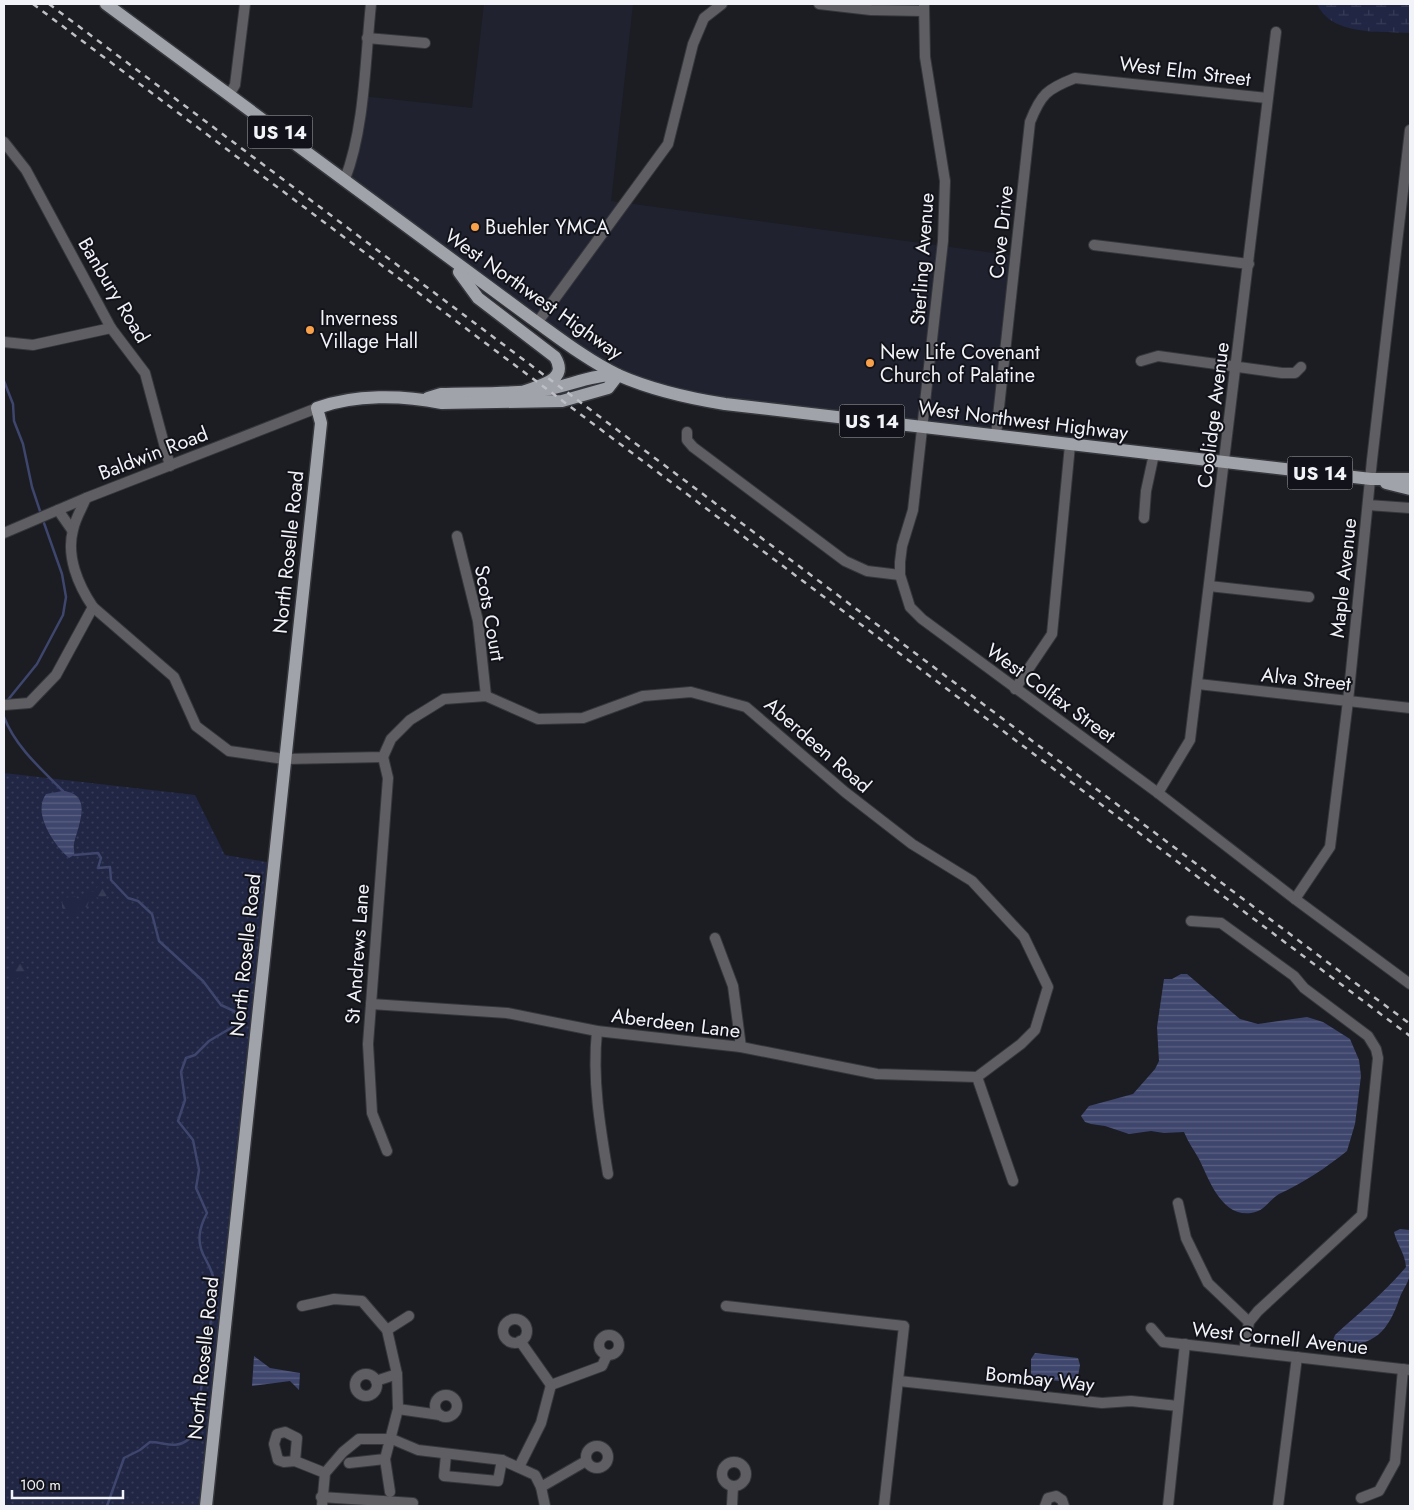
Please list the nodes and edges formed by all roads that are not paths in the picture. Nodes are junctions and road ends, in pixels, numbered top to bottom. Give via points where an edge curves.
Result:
1 (106, 4) edge
2 (245, 4) edge
3 (371, 4) edge
4 (722, 4) edge
5 (819, 4) edge
6 (924, 7) edge
7 (1276, 32) dead end
8 (367, 38) junction
9 (425, 43) dead end
10 (1099, 79) joint
11 (229, 95) junction
12 (1267, 98) junction
13 (1410, 130) edge
14 (4, 142) edge
15 (345, 180) junction
16 (1094, 244) dead end
17 (452, 262) junction
18 (1249, 264) junction
19 (537, 323) junction
20 (111, 328) junction
21 (4, 342) edge
22 (1140, 362) dead end
23 (1237, 365) junction
24 (1302, 367) dead end
25 (618, 374) junction
26 (525, 391) junction
27 (424, 399) junction
28 (317, 408) junction
29 (923, 427) junction
30 (687, 432) dead end
31 (996, 435) junction
32 (1070, 445) junction
33 (1154, 454) junction
34 (1225, 462) junction
35 (170, 466) junction
36 (1410, 478) edge
37 (1371, 479) junction
38 (1410, 490) edge
39 (86, 498) junction
40 (1368, 505) junction
41 (1410, 508) edge
42 (58, 510) junction
43 (1144, 518) dead end
44 (72, 530) junction
45 (4, 533) edge
46 (457, 536) dead end
47 (900, 575) junction
48 (1209, 586) junction
49 (1309, 597) dead end
50 (93, 607) junction
51 (1198, 684) junction
52 (1015, 689) junction
53 (486, 696) junction
54 (1348, 701) junction
55 (4, 705) edge
56 (1410, 708) edge
57 (383, 756) junction
58 (284, 759) junction
59 (1158, 793) junction
60 (1294, 899) junction
61 (1191, 921) dead end
62 (715, 938) dead end
63 (1410, 984) edge
64 (371, 1004) junction
65 (596, 1031) junction
66 (741, 1047) junction
67 (977, 1076) junction
68 (387, 1151) dead end
69 (608, 1174) dead end
70 (1013, 1181) dead end
71 (1178, 1203) dead end
72 (302, 1306) dead end
73 (726, 1306) dead end
74 (409, 1316) dead end
75 (1249, 1322) junction
76 (1151, 1328) dead end
77 (388, 1330) junction
78 (520, 1341) dead end
79 (1185, 1344) junction
80 (1244, 1351) junction
81 (607, 1355) dead end
82 (1297, 1357) junction
83 (1406, 1370) edge
84 (397, 1374) junction
85 (376, 1381) dead end
86 (899, 1381) junction
87 (551, 1385) junction
88 (1178, 1406) junction
89 (398, 1409) junction
90 (440, 1415) dead end
91 (392, 1440) junction
92 (446, 1454) junction
93 (385, 1459) junction
94 (502, 1460) junction
95 (295, 1461) dead end
96 (586, 1461) dead end
97 (349, 1462) dead end
98 (519, 1468) junction
99 (325, 1473) junction
100 (733, 1486) dead end
101 (541, 1487) junction
102 (390, 1492) dead end
103 (1361, 1498) dead end
104 (322, 1501) edge
105 (413, 1503) dead end
106 (206, 1506) edge
107 (545, 1506) edge
108 (732, 1506) edge
109 (884, 1506) edge
110 (1045, 1506) edge
111 (1064, 1506) edge
112 (1168, 1506) edge
113 (1278, 1506) edge

1 - 11 main road, West Northwest Highway / US 14
2 - 11 street via 235,85
3 - 8 street
4 - 19 street via 704,18 693,44 668,144
5 - 6 street via 871,10
6 - 29 street, Sterling Avenue via 925,57 945,181 943,241
7 - 12 street, Coolidge Avenue
8 - 9 street
8 - 15 street via 357,132
10 - 12 street, West Elm Street
10 - 31 street, Cove Drive via 1075,78 1052,87 1038,100 1030,122
11 - 15 main road, West Northwest Highway / US 14
12 - 18 street, Coolidge Avenue
13 - 37 street, Maple Avenue
14 - 20 street, Banbury Road via 26,170
15 - 17 main road, West Northwest Highway / US 14
16 - 18 street
17 - 19 main road, West Northwest Highway / US 14
17 - 26 main road via 478,298 555,357 559,364 552,381
18 - 23 street, Coolidge Avenue
19 - 25 main road, West Northwest Highway / US 14
20 - 21 street via 33,345
20 - 35 street, Banbury Road via 145,373
22 - 23 street via 1158,356
23 - 24 street via 1295,374
23 - 34 street, Coolidge Avenue
25 - 26 main road via 597,375 560,387
25 - 27 main road via 608,388 562,401 442,403
25 - 29 main road, West Northwest Highway / US 14 via 662,392 688,398
26 - 27 main road via 441,394
27 - 28 main road via 362,398
28 - 35 street, Baldwin Road
28 - 58 main road, North Roselle Road via 321,423
29 - 31 main road, West Northwest Highway / US 14
29 - 47 street, Sterling Avenue via 913,510 900,554
30 - 47 street via 687,440 693,447 845,561 867,571
31 - 32 main road, West Northwest Highway / US 14
32 - 33 main road, West Northwest Highway / US 14
32 - 52 street via 1052,634
33 - 34 main road, West Northwest Highway / US 14
33 - 43 street
34 - 37 main road, West Northwest Highway / US 14
34 - 48 street, Coolidge Avenue
35 - 39 street, Baldwin Road
36 - 37 main road, West Northwest Highway / US 14
37 - 38 main road, West Northwest Highway / US 14
37 - 40 street, Maple Avenue
39 - 42 street, Baldwin Road
39 - 44 street
40 - 41 street
40 - 54 street, Maple Avenue
42 - 44 street
42 - 45 street, Baldwin Road
44 - 50 street via 76,575
46 - 53 street, Scots Court via 478,621
47 - 52 street, West Colfax Street via 910,607 922,619
48 - 49 street
48 - 51 street, Coolidge Avenue
50 - 55 street via 56,675 29,703
50 - 58 street via 174,677 196,726 229,751
51 - 54 street, Alva Street
51 - 59 street, Coolidge Avenue via 1190,740
52 - 59 street, West Colfax Street
53 - 57 street, Aberdeen Road via 444,698 410,720 391,739
53 - 67 street, Aberdeen Road via 538,719 583,718 643,696 691,692 746,707 845,792 912,844 972,881 1024,938 1048,987 1035,1030
54 - 56 street, Alva Street
54 - 60 street, Maple Avenue via 1330,847
57 - 58 street
57 - 64 street, St Andrews Lane via 388,778
58 - 106 main road, North Roselle Road
59 - 60 street, West Colfax Street
60 - 63 street, West Colfax Street
61 - 75 street via 1222,923 1368,1036 1378,1058 1362,1215
62 - 66 street via 733,986
64 - 65 street, Aberdeen Lane via 507,1013
64 - 68 street, St Andrews Lane via 368,1044 371,1104
65 - 66 street, Aberdeen Lane
65 - 69 street via 594,1058
66 - 67 street, Aberdeen Lane via 876,1074
67 - 70 street
71 - 75 street via 1186,1238 1208,1282
72 - 77 street via 334,1299 362,1301
73 - 86 street via 904,1326
74 - 77 street
75 - 80 street
76 - 79 street, West Cornell Avenue via 1163,1342
77 - 84 street
78 - 87 street
79 - 80 street, West Cornell Avenue
79 - 88 street
80 - 82 street, West Cornell Avenue
81 - 87 street via 602,1366
82 - 83 street, West Cornell Avenue
82 - 113 street
83 - 103 street via 1395,1462 1380,1491
84 - 85 street
84 - 89 street
86 - 88 street, Bombay Way via 1102,1403 1131,1401
86 - 109 street
87 - 98 street via 540,1423
88 - 112 street
89 - 90 street
89 - 91 street
91 - 92 street via 418,1450
91 - 93 street
91 - 99 street via 359,1439
92 - 94 street
92 - 94 street via 444,1476 498,1481
93 - 97 street
93 - 102 street
94 - 98 street
95 - 99 street
96 - 101 street
98 - 101 street via 535,1475
99 - 104 street
100 - 108 street
101 - 107 street
104 - 105 street
110 - 111 street via 1048,1498 1056,1496

